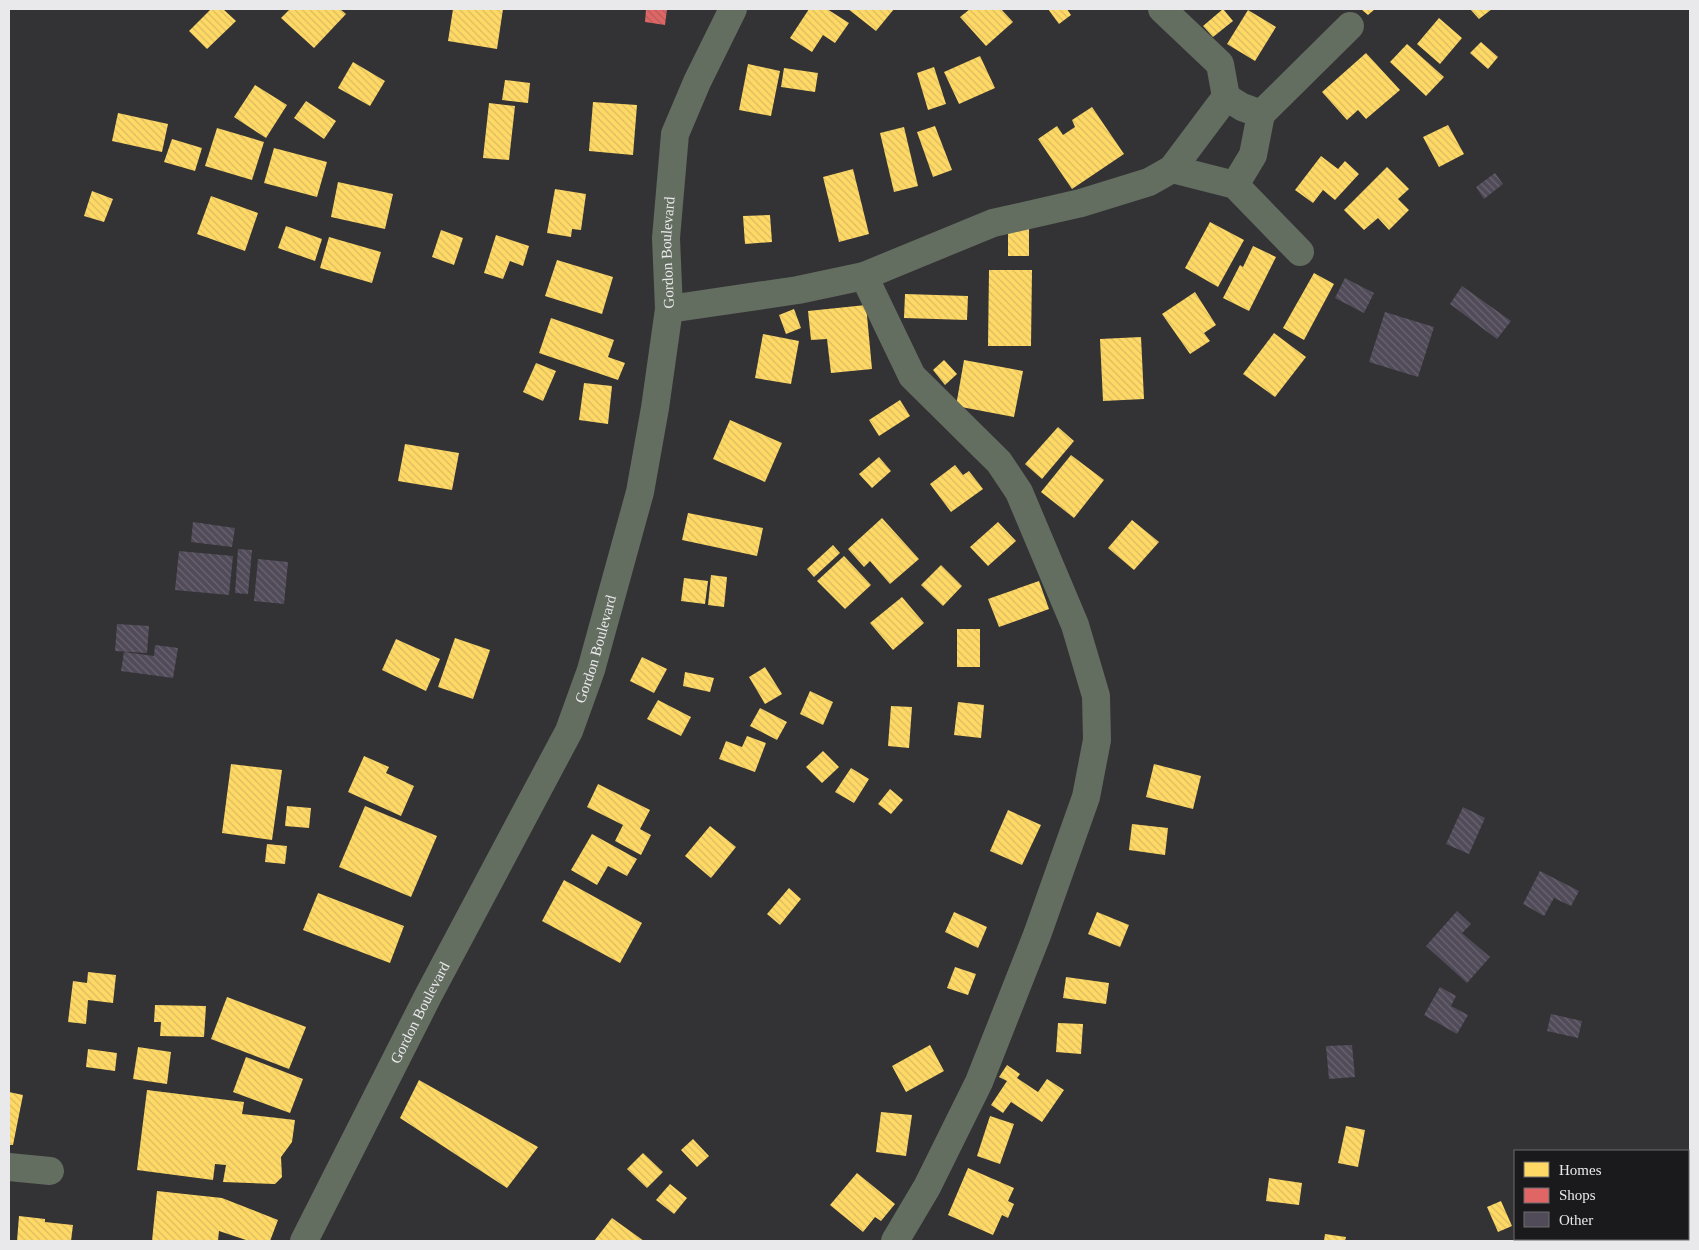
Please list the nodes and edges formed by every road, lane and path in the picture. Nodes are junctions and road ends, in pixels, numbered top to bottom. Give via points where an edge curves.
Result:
1 (733, 9) edge
2 (1162, 9) edge
3 (1350, 26) dead end
4 (1226, 97) junction
5 (1261, 114) junction
6 (1172, 168) junction
7 (1236, 185) junction
8 (1300, 252) dead end
9 (864, 276) junction
10 (668, 309) junction
11 (9, 1167) edge
12 (50, 1171) dead end
13 (304, 1241) edge
14 (895, 1241) edge

1 - 10 street, Gordon Boulevard via 675,134 666,238
2 - 4 street via 1220,64
3 - 5 street
4 - 5 street
4 - 6 street
5 - 7 street via 1253,155
6 - 7 street
6 - 9 street via 1149,182 993,223
7 - 8 street
9 - 10 street via 798,290
9 - 14 street via 912,376 999,462 1019,492 1075,625 1096,696 1097,740 1086,797 1038,934 979,1082 927,1187
10 - 13 street, Gordon Boulevard via 640,492 591,670 569,731 428,996
11 - 12 street

